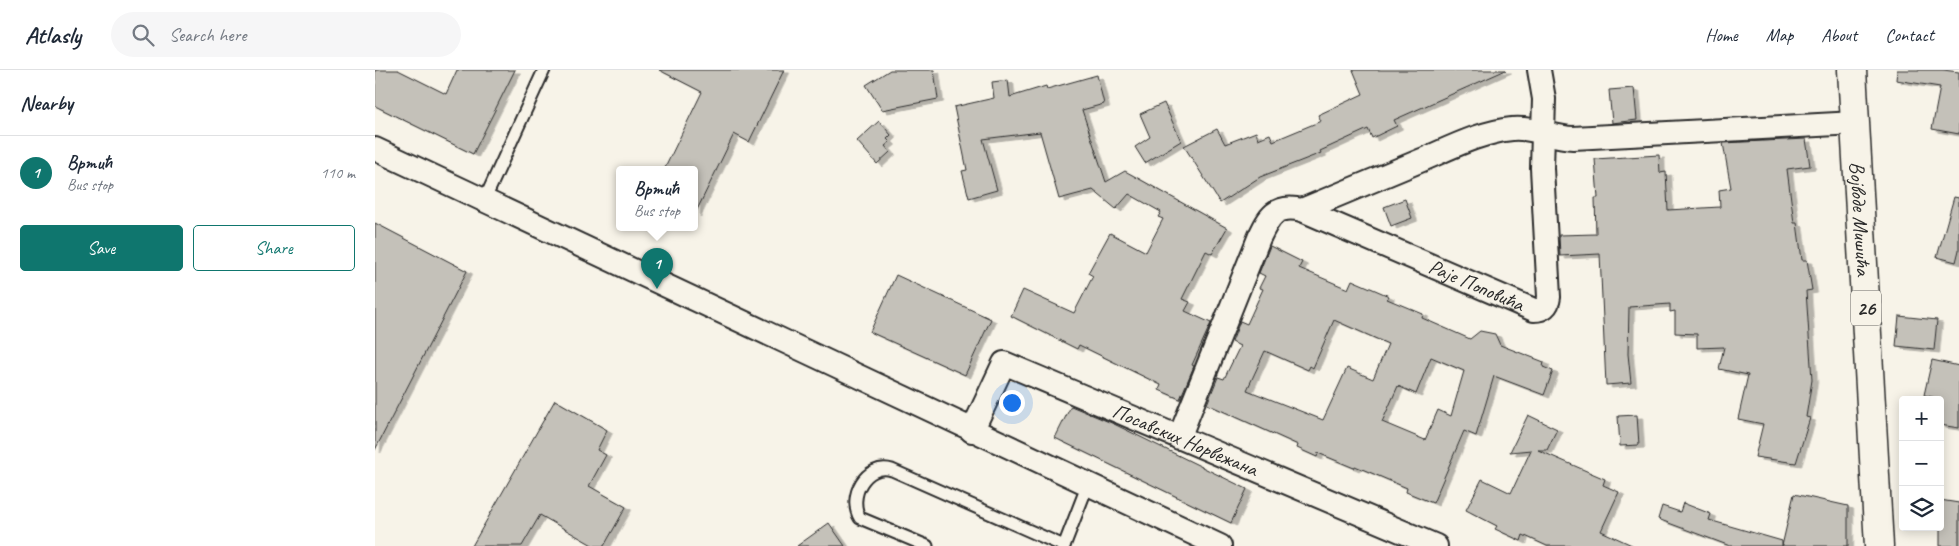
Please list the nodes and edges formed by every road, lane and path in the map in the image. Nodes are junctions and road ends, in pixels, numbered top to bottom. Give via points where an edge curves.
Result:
1 (544, 70) edge
2 (1539, 70) edge
3 (1852, 70) edge
4 (1855, 123) junction
5 (1543, 132) junction
6 (375, 149) edge
7 (485, 199) junction
8 (1302, 210) junction
9 (972, 431) junction
10 (1179, 438) junction
11 (1088, 484) junction
12 (927, 546) edge
13 (1220, 546) edge
14 (1436, 546) edge
15 (1879, 546) edge

1 - 7 lane
2 - 5 street via 1544,100
3 - 4 main road, Војводе Мишића / 26
4 - 5 street, Раје Поповића via 1573,138
4 - 15 main road, Војводе Мишића / 26
5 - 8 street, Раје Поповића via 1513,129 1493,133
5 - 8 street, Раје Поповића via 1549,297 1548,303 1540,310
6 - 7 street
7 - 9 street
8 - 10 street, Раје Поповића via 1283,209 1269,218
9 - 10 street, Посавских Норвежана via 1004,363
9 - 11 street
10 - 14 street, Посавских Норвежана
11 - 12 lane via 1064,546 892,470 877,469 867,474 855,504 860,518
11 - 13 street

